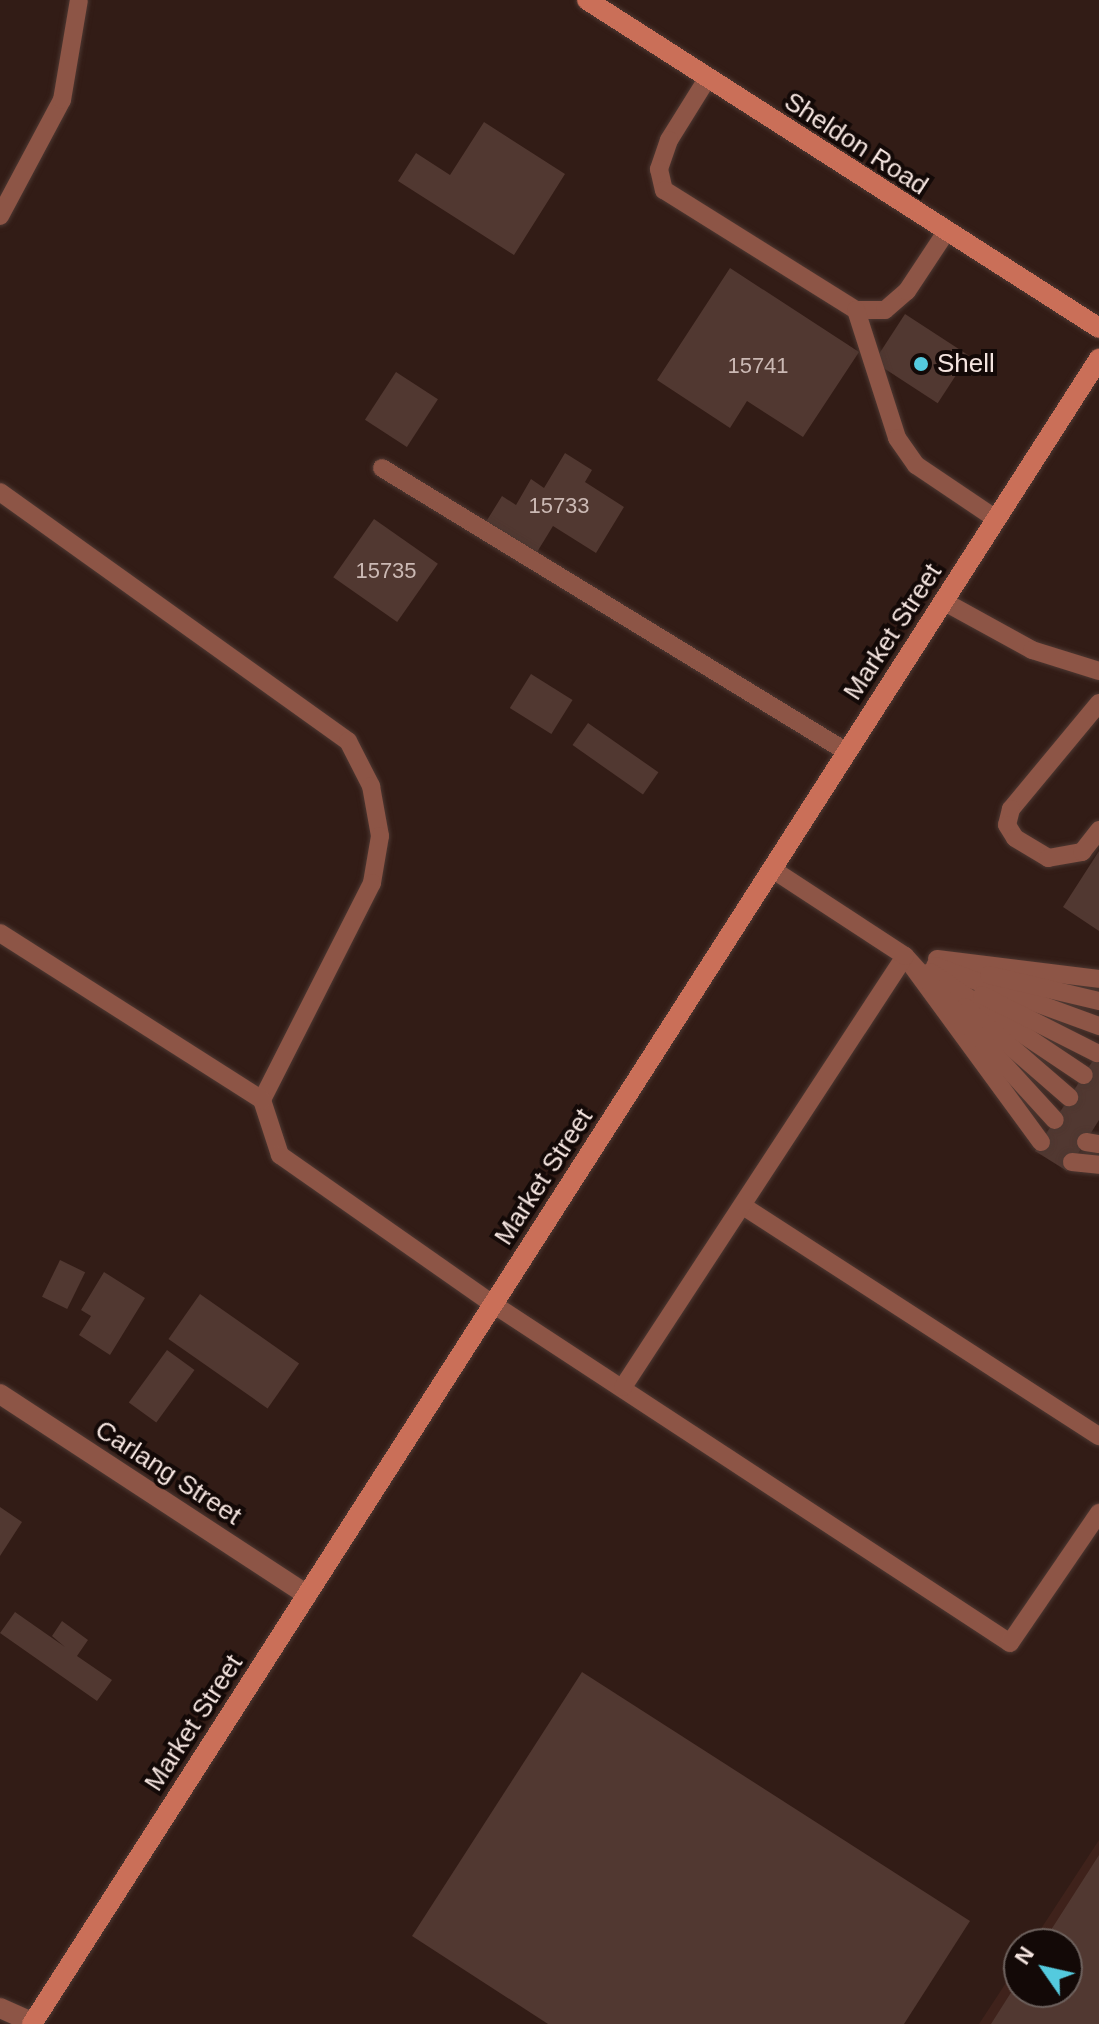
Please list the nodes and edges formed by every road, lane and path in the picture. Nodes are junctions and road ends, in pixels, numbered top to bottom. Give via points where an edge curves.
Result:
1 (79, 0) edge
2 (587, 0) edge
3 (707, 79) junction
4 (0, 216) edge
5 (946, 232) junction
6 (856, 310) junction
7 (1099, 328) edge
8 (1099, 359) edge
9 (382, 468) dead end
10 (0, 492) edge
11 (996, 519) junction
12 (943, 601) junction
13 (1099, 671) edge
14 (1099, 703) edge
15 (847, 752) junction
16 (1099, 830) edge
17 (772, 869) junction
18 (0, 933) edge
19 (905, 956) junction
20 (1099, 979) edge
21 (1099, 1001) edge
22 (1099, 1026) edge
23 (1097, 1053) edge
24 (1084, 1075) dead end
25 (1069, 1097) dead end
26 (262, 1100) junction
27 (1055, 1120) dead end
28 (1041, 1142) dead end
29 (1072, 1162) dead end
30 (1099, 1165) edge
31 (743, 1206) junction
32 (493, 1304) junction
33 (623, 1387) junction
34 (0, 1394) edge
35 (1099, 1436) edge
36 (1099, 1513) edge
37 (307, 1595) junction
38 (0, 2008) edge
39 (33, 2023) edge

1 - 4 lane via 62,100
2 - 3 street, Sheldon Road
3 - 5 street, Sheldon Road
3 - 6 lane via 669,140 659,169 664,190
5 - 6 lane via 907,291 885,310
5 - 7 street, Sheldon Road
6 - 11 lane via 897,438 916,465
8 - 11 street, Market Street
9 - 15 lane
10 - 26 lane via 348,741 371,786 380,836 372,883
11 - 12 street, Market Street
12 - 13 lane via 1032,650
12 - 15 street, Market Street
14 - 16 lane via 1011,809 1007,825 1015,838 1039,854 1065,858 1082,852
15 - 17 street, Market Street
17 - 19 lane
17 - 32 street, Market Street
18 - 26 lane
19 - 20 lane
19 - 21 lane
19 - 22 lane
19 - 23 lane
19 - 24 lane
19 - 25 lane
19 - 27 lane
19 - 28 lane
19 - 31 lane
26 - 32 lane via 280,1155
29 - 30 lane
31 - 33 lane
31 - 35 lane
32 - 33 lane
32 - 37 street, Market Street
33 - 36 lane via 1010,1643
34 - 37 street, Carlang Street
37 - 39 street, Market Street
38 - 39 street

